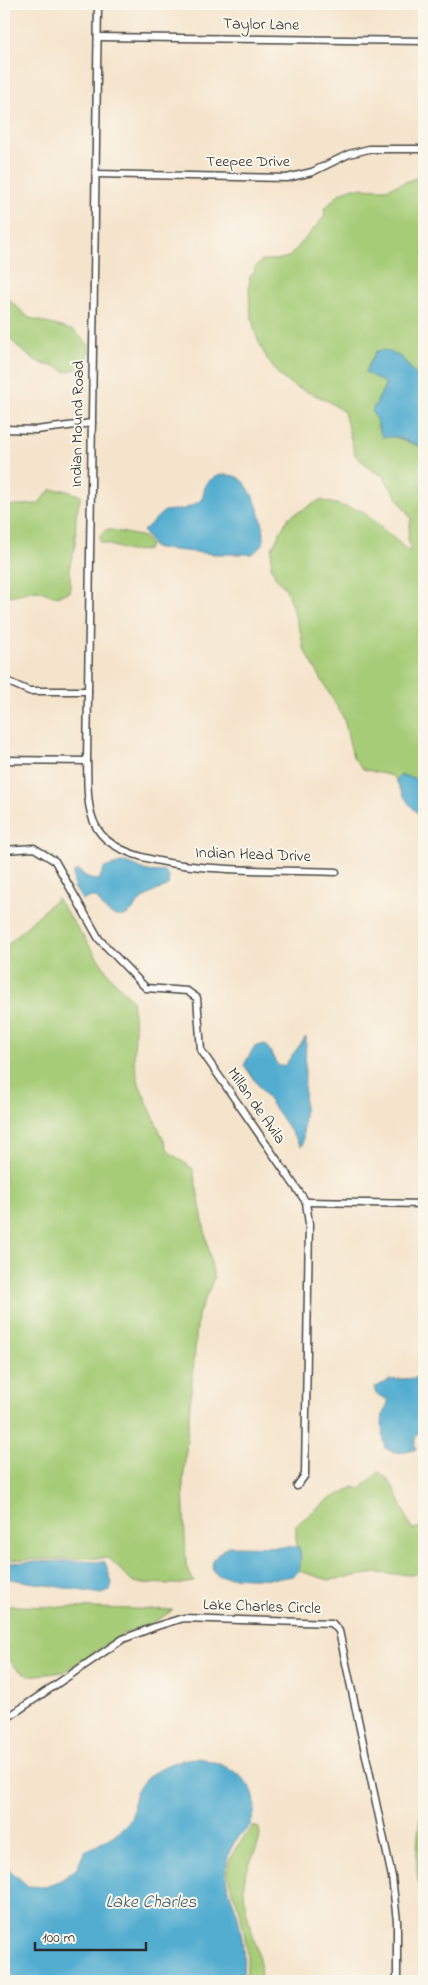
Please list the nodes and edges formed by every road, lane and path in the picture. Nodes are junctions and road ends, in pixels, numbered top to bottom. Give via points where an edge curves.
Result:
1 (98, 4) edge
2 (98, 37) junction
3 (424, 41) edge
4 (424, 149) edge
5 (96, 174) junction
6 (92, 423) junction
7 (4, 430) edge
8 (4, 680) edge
9 (88, 691) junction
10 (4, 760) edge
11 (87, 761) junction
12 (4, 850) edge
13 (336, 872) dead end
14 (306, 1202) junction
15 (424, 1204) edge
16 (297, 1486) dead end
17 (4, 1720) edge
18 (397, 1981) edge

1 - 2 street, Indian Mound Road
2 - 3 street, Taylor Lane
2 - 5 street, Indian Mound Road
4 - 5 street, Teepee Drive via 369,149 349,154 312,172 287,178
5 - 6 street, Indian Mound Road
6 - 7 street via 36,430
6 - 9 street, Indian Mound Road
8 - 9 street via 29,691
9 - 11 street, Indian Mound Road
10 - 11 street
11 - 13 street, Indian Head Drive via 91,818 101,835 117,847 156,860 196,868
12 - 14 street, Millan de Avila via 34,848 55,861 99,939 146,988 187,991 197,998 201,1050
14 - 15 street
14 - 16 street, Millan de Avila via 309,1224 305,1475
17 - 18 street, Lake Charles Circle via 123,1639 183,1618 332,1623 339,1631 392,1878 397,1921

